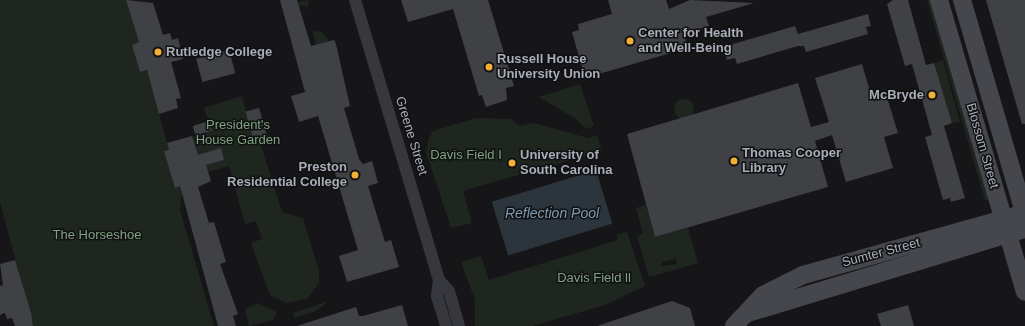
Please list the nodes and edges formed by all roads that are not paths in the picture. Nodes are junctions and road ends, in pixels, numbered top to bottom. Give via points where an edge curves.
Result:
1 (355, 0) edge
2 (939, 0) edge
3 (962, 0) edge
4 (1025, 217) edge
5 (1003, 218) junction
6 (1008, 235) junction
7 (439, 280) junction
8 (1025, 292) edge
9 (748, 313) junction
10 (446, 326) edge
11 (459, 326) edge
12 (734, 326) edge

1 - 7 street, Greene Street
2 - 5 street, Blossom Street
3 - 4 street, Blossom Street
4 - 5 street, Sumter Street
4 - 6 street, Sumter Street
5 - 6 street, Blossom Street
5 - 9 street, Sumter Street via 802,275 763,295
6 - 8 street, Blossom Street
6 - 9 street, Sumter Street
7 - 10 street, Greene Street via 437,296
7 - 11 street, Greene Street via 449,291
9 - 12 street, Sumter Street

